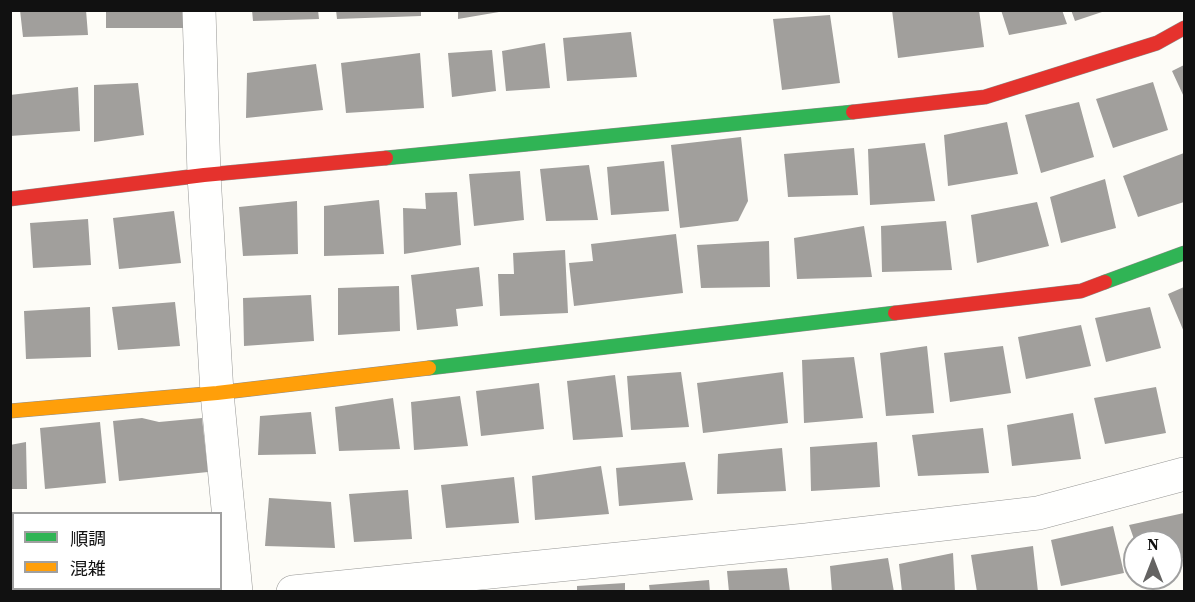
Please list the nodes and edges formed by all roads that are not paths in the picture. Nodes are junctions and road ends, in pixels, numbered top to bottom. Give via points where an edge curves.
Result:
1 (199, 10) edge
2 (1185, 28) edge
3 (204, 175) junction
4 (10, 199) edge
5 (1185, 253) edge
6 (217, 393) junction
7 (10, 411) edge
8 (1185, 474) edge
9 (236, 591) edge
10 (293, 591) edge

1 - 3 street
2 - 3 street via 1157,43 985,97 749,124
3 - 4 street
3 - 6 street
5 - 6 street via 1081,291
6 - 7 street
6 - 9 street
8 - 10 street via 1038,513

